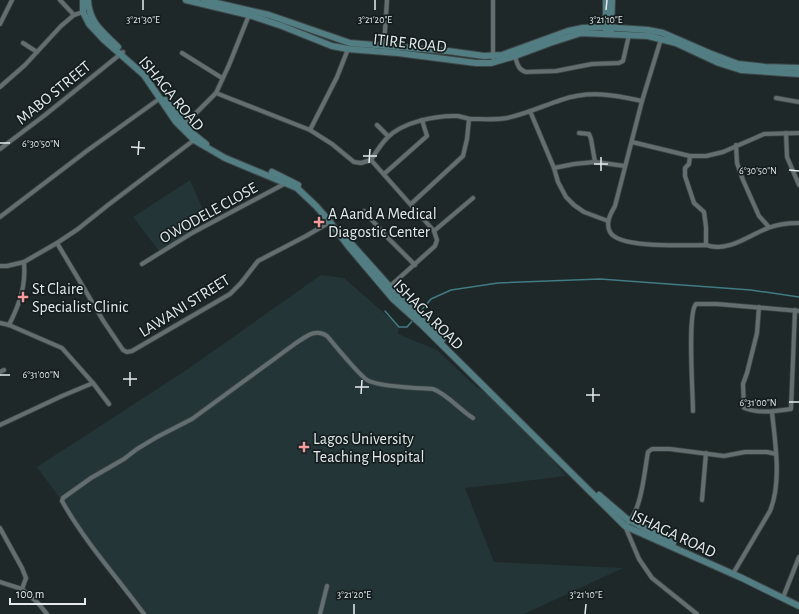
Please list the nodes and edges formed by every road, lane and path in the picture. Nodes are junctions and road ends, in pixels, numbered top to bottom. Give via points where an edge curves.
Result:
1 (12, 0) edge
2 (60, 0) edge
3 (83, 0) edge
4 (88, 0) edge
5 (186, 0) edge
6 (204, 0) edge
7 (387, 0) edge
8 (493, 0) edge
9 (606, 0) edge
10 (612, 0) edge
11 (83, 12) junction
12 (74, 15) junction
13 (249, 16) junction
14 (0, 24) edge
15 (609, 31) junction
16 (629, 34) junction
17 (661, 39) junction
18 (23, 42) dead end
19 (384, 46) junction
20 (348, 49) junction
21 (37, 52) junction
22 (121, 53) junction
23 (182, 53) dead end
24 (515, 56) junction
25 (493, 59) junction
26 (799, 68) edge
27 (776, 70) junction
28 (799, 74) edge
29 (222, 78) junction
30 (0, 87) edge
31 (216, 93) junction
32 (776, 98) dead end
33 (159, 99) junction
34 (642, 101) junction
35 (799, 102) edge
36 (530, 111) junction
37 (469, 119) junction
38 (422, 120) junction
39 (377, 125) dead end
40 (183, 126) junction
41 (310, 130) junction
42 (579, 133) dead end
43 (786, 133) junction
44 (799, 133) edge
45 (388, 136) junction
46 (194, 140) junction
47 (632, 142) junction
48 (736, 145) junction
49 (0, 149) edge
50 (690, 156) junction
51 (371, 160) junction
52 (595, 162) junction
53 (625, 166) junction
54 (554, 168) junction
55 (384, 174) junction
56 (286, 183) junction
57 (799, 185) edge
58 (473, 198) dead end
59 (411, 204) junction
60 (364, 211) dead end
61 (0, 217) edge
62 (608, 221) junction
63 (330, 222) junction
64 (799, 223) edge
65 (769, 227) junction
66 (434, 231) junction
67 (57, 243) junction
68 (706, 245) junction
69 (24, 262) junction
70 (142, 264) dead end
71 (415, 265) junction
72 (0, 266) edge
73 (388, 288) junction
74 (759, 307) junction
75 (797, 310) edge
76 (0, 323) edge
77 (423, 324) junction
78 (9, 325) junction
79 (93, 383) junction
80 (109, 404) dead end
81 (693, 411) dead end
82 (772, 412) junction
83 (473, 418) dead end
84 (0, 426) edge
85 (706, 453) junction
86 (776, 454) junction
87 (702, 500) dead end
88 (631, 521) junction
89 (625, 526) junction
90 (0, 528) edge
91 (799, 557) edge
92 (734, 572) junction
93 (0, 582) edge
94 (327, 586) dead end
95 (22, 590) junction
96 (784, 595) junction
97 (799, 604) edge
98 (47, 614) edge
99 (144, 614) edge
100 (320, 614) edge
101 (697, 614) edge

1 - 14 street
2 - 12 street
3 - 11 main road
4 - 22 main road, ISHAGA ROAD via 93,22
5 - 13 main road, ITIRE ROAD
6 - 19 main road, ITIRE ROAD via 276,17 346,42
7 - 19 street
8 - 25 street
9 - 15 main road
10 - 15 main road
11 - 12 street
11 - 22 main road, ISHAGA ROAD via 89,24
12 - 21 street
13 - 20 main road, ITIRE ROAD via 332,46
13 - 29 street
15 - 16 main road
15 - 24 main road, ITIRE ROAD via 574,35
15 - 25 main road, ITIRE ROAD via 583,28 568,31
15 - 27 main road via 648,30 663,33 738,64
16 - 17 main road
16 - 24 street via 625,57 619,63 526,72 519,68
17 - 27 main road via 741,70
17 - 34 street
18 - 21 street
19 - 25 main road, ITIRE ROAD via 448,51
20 - 25 main road, ITIRE ROAD via 476,62
20 - 41 street
21 - 30 street
22 - 33 main road, ISHAGA ROAD via 144,75
22 - 40 main road, ISHAGA ROAD via 145,72
22 - 49 street, MABO STREET
23 - 29 street
24 - 25 main road, ITIRE ROAD
26 - 27 main road
27 - 28 main road
29 - 31 street
31 - 40 street
31 - 41 street
32 - 35 street
33 - 40 main road, ISHAGA ROAD
33 - 61 street
34 - 36 street via 611,94 594,94 563,99
34 - 47 street
36 - 37 street via 506,118
36 - 54 street
37 - 38 street via 444,116
37 - 59 street via 463,156
38 - 45 street
38 - 55 street via 427,136
39 - 45 street
40 - 46 main road, ISHAGA ROAD
40 - 73 main road, ISHAGA ROAD via 219,151 299,185
41 - 51 street via 354,162
42 - 52 street via 589,134
43 - 44 street
43 - 48 street via 764,134
43 - 57 street via 787,157
45 - 51 street
46 - 56 main road, ISHAGA ROAD via 225,158
46 - 67 street
47 - 50 street
47 - 53 street
48 - 50 street via 723,152
48 - 65 street via 737,163 743,180 759,216
50 - 68 street via 685,176 694,203 704,212
51 - 55 street
52 - 53 street
52 - 54 street
53 - 62 street via 615,206
54 - 62 street via 566,197 574,205 584,212
55 - 59 street
56 - 63 main road, ISHAGA ROAD via 297,188 311,200
56 - 70 street, OWODELE CLOSE via 192,233
58 - 66 street
59 - 66 street
60 - 71 street
62 - 68 street via 608,229 612,236 634,244
63 - 67 street, LAWANI STREET via 258,261 230,294 132,351 126,352 104,322
63 - 73 main road, ISHAGA ROAD via 349,247
64 - 65 street
65 - 68 street via 728,246
66 - 71 street via 437,240 435,246
67 - 69 street
69 - 72 street
69 - 78 street via 24,285
71 - 73 street
73 - 77 main road, ISHAGA ROAD
74 - 75 street
74 - 81 street via 699,303 694,306 691,359
74 - 82 street via 757,333 743,384 744,408
75 - 82 street via 791,409
76 - 78 street
77 - 88 main road, ISHAGA ROAD via 591,487
77 - 89 main road, ISHAGA ROAD
78 - 79 street via 62,348
79 - 80 street
79 - 84 street
82 - 86 street
83 - 99 street via 438,390 369,381 322,332 301,340 192,419 137,449 63,498 62,501 73,519
85 - 86 street via 724,456 745,452
85 - 87 street
85 - 88 street via 670,449 652,449 648,452 642,488
86 - 92 street via 774,502
88 - 89 street
88 - 92 main road, ISHAGA ROAD
89 - 97 main road, ISHAGA ROAD
89 - 101 street via 639,559 652,578
90 - 95 street via 26,578
91 - 96 street
92 - 96 main road, ISHAGA ROAD
93 - 95 street
94 - 100 street
95 - 98 street
96 - 97 main road, ISHAGA ROAD

